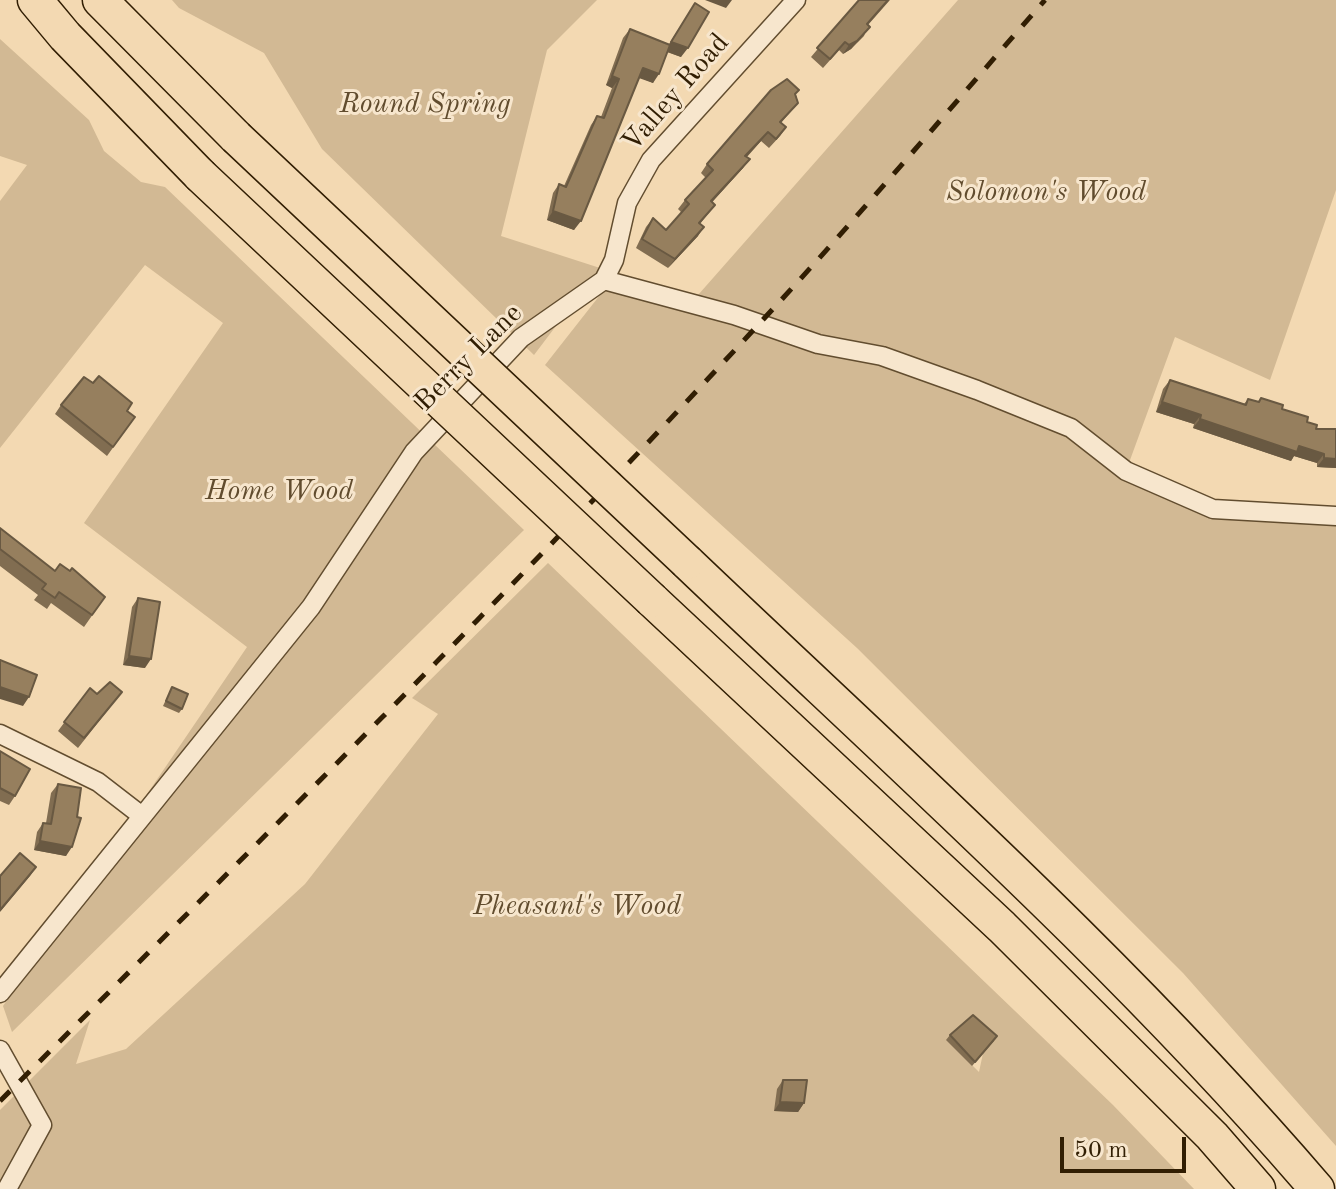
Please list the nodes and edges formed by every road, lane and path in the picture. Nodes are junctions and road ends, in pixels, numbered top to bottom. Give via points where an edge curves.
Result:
1 (35, 0) edge
2 (100, 0) edge
3 (796, 0) edge
4 (604, 280) junction
5 (1336, 516) edge
6 (0, 734) edge
7 (142, 816) junction
8 (0, 993) edge
9 (0, 1050) edge
10 (7, 1189) edge
11 (1258, 1189) edge
12 (1317, 1189) edge

1 - 11 highway, bridge via 200,175 1002,927 1212,1136
2 - 12 highway, bridge via 236,137 1032,891 1245,1105
3 - 4 street, Valley Road via 651,160 627,203
4 - 5 street via 818,344 882,356 977,390 1071,428 1126,471 1213,509
4 - 7 street, Berry Lane via 521,338 414,452 311,607
6 - 7 street via 98,782
7 - 8 street, Berry Lane
9 - 10 street via 42,1125

